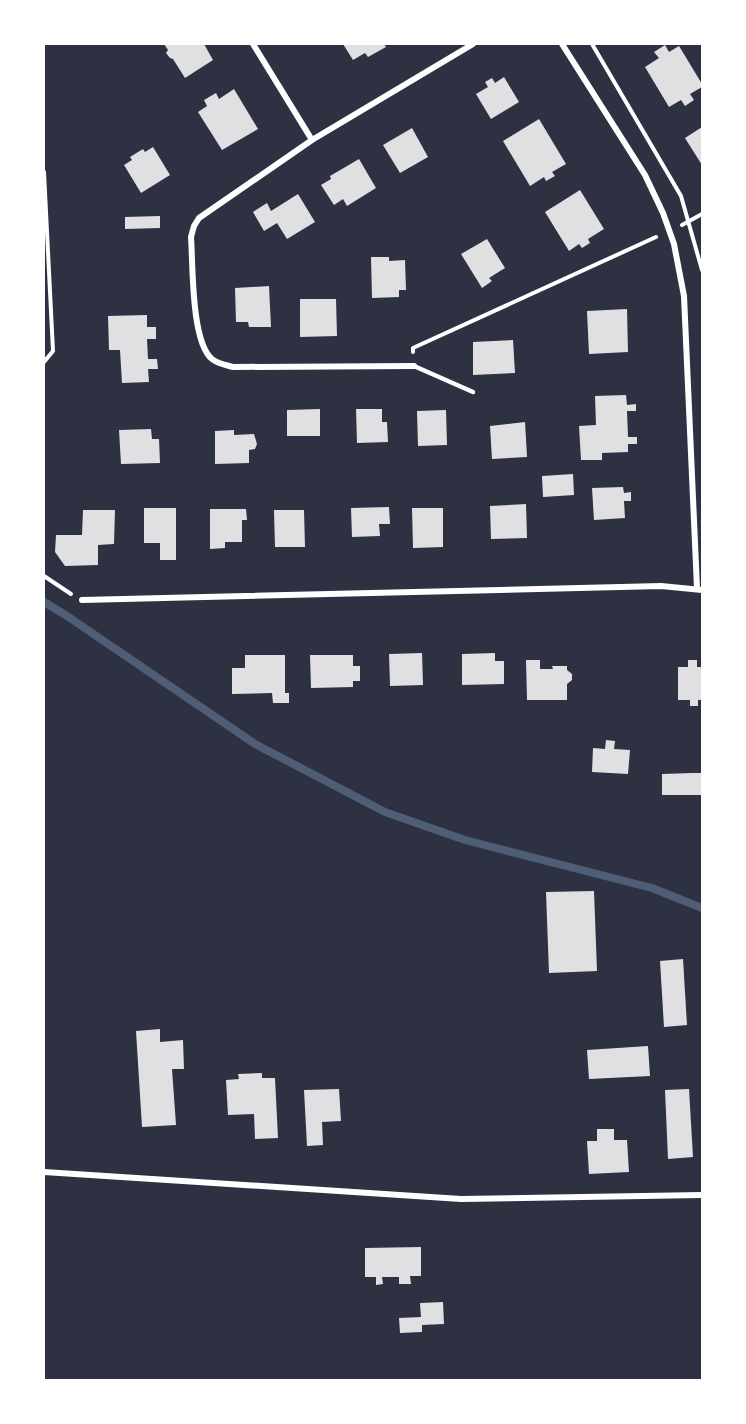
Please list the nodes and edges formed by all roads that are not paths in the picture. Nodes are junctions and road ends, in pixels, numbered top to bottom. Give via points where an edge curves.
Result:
1 (253, 44) edge
2 (473, 44) edge
3 (562, 44) edge
4 (312, 140) junction
5 (414, 366) joint
6 (473, 392) dead end
7 (700, 589) edge
8 (82, 600) road end
9 (44, 1172) edge
10 (702, 1195) edge

1 - 4 street
2 - 4 street
3 - 7 street via 645,175 671,231 684,296
4 - 5 street via 199,218 194,226 191,237 196,319 204,347 211,358 233,367
5 - 6 lane
7 - 8 street via 661,586
9 - 10 street via 461,1199

